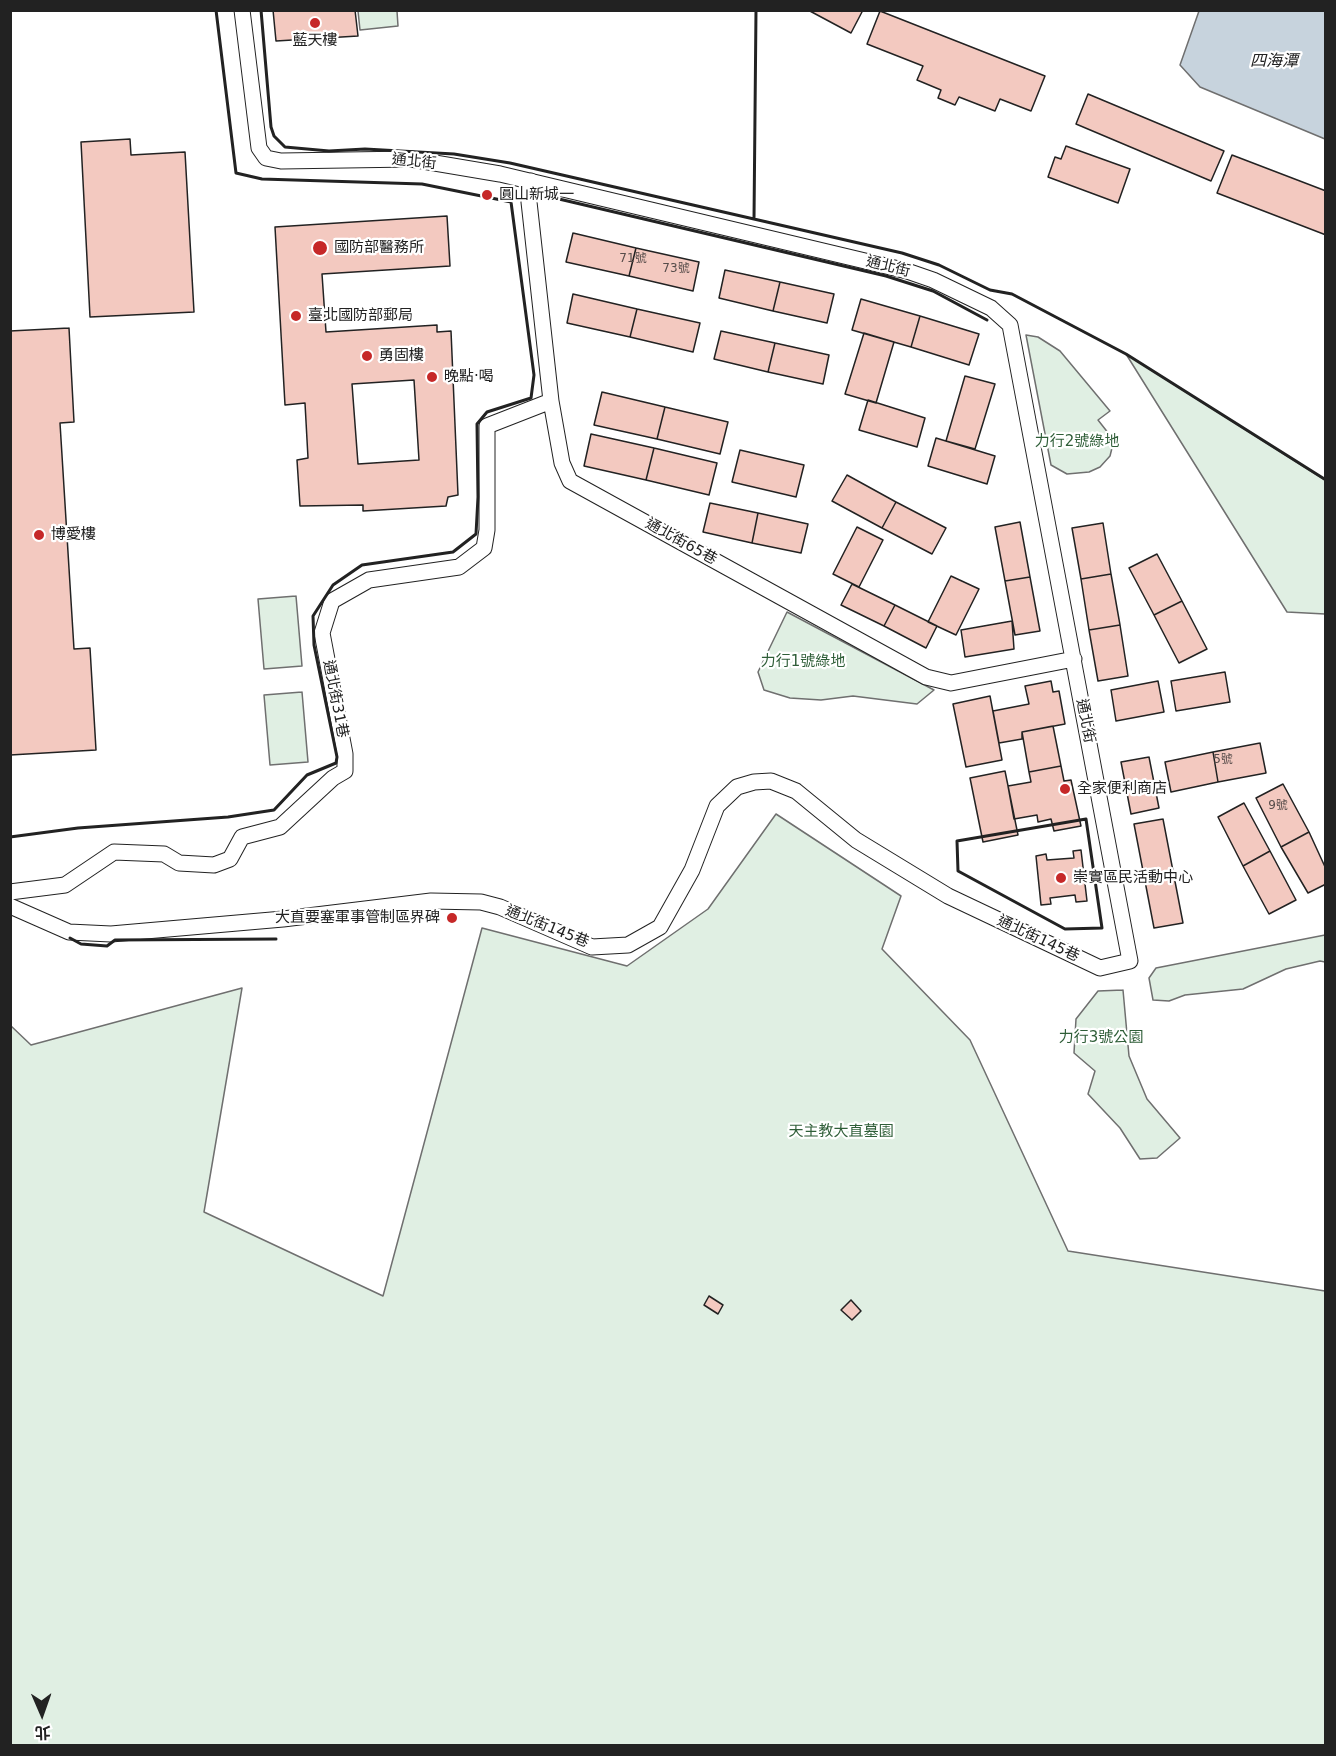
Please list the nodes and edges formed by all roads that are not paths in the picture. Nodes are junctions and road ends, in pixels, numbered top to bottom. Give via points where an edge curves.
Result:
1 (242, 10) edge
2 (531, 181) junction
3 (551, 401) junction
4 (1074, 659) junction
5 (10, 892) edge
6 (10, 906) edge
7 (1130, 962) joint

1 - 2 street, 通北街 via 259,148 266,158 411,159
2 - 3 street, 通北街65巷 via 529,202
2 - 4 street, 通北街 via 907,271 991,308 1010,326
3 - 4 street, 通北街65巷 via 562,463 570,481 926,677 951,683
3 - 5 street, 通北街31巷 via 487,426 488,530 484,548 459,567 369,580 332,601 322,633 345,771 280,827 242,837 231,859 214,865 178,863 164,855 114,852 65,885
4 - 7 street, 通北街
6 - 7 street, 通北街145巷 via 69,932 111,933 284,919 431,901 481,902 592,947 628,945 660,927 692,870 717,806 736,787 771,781 796,791 856,840 948,896 1100,968

